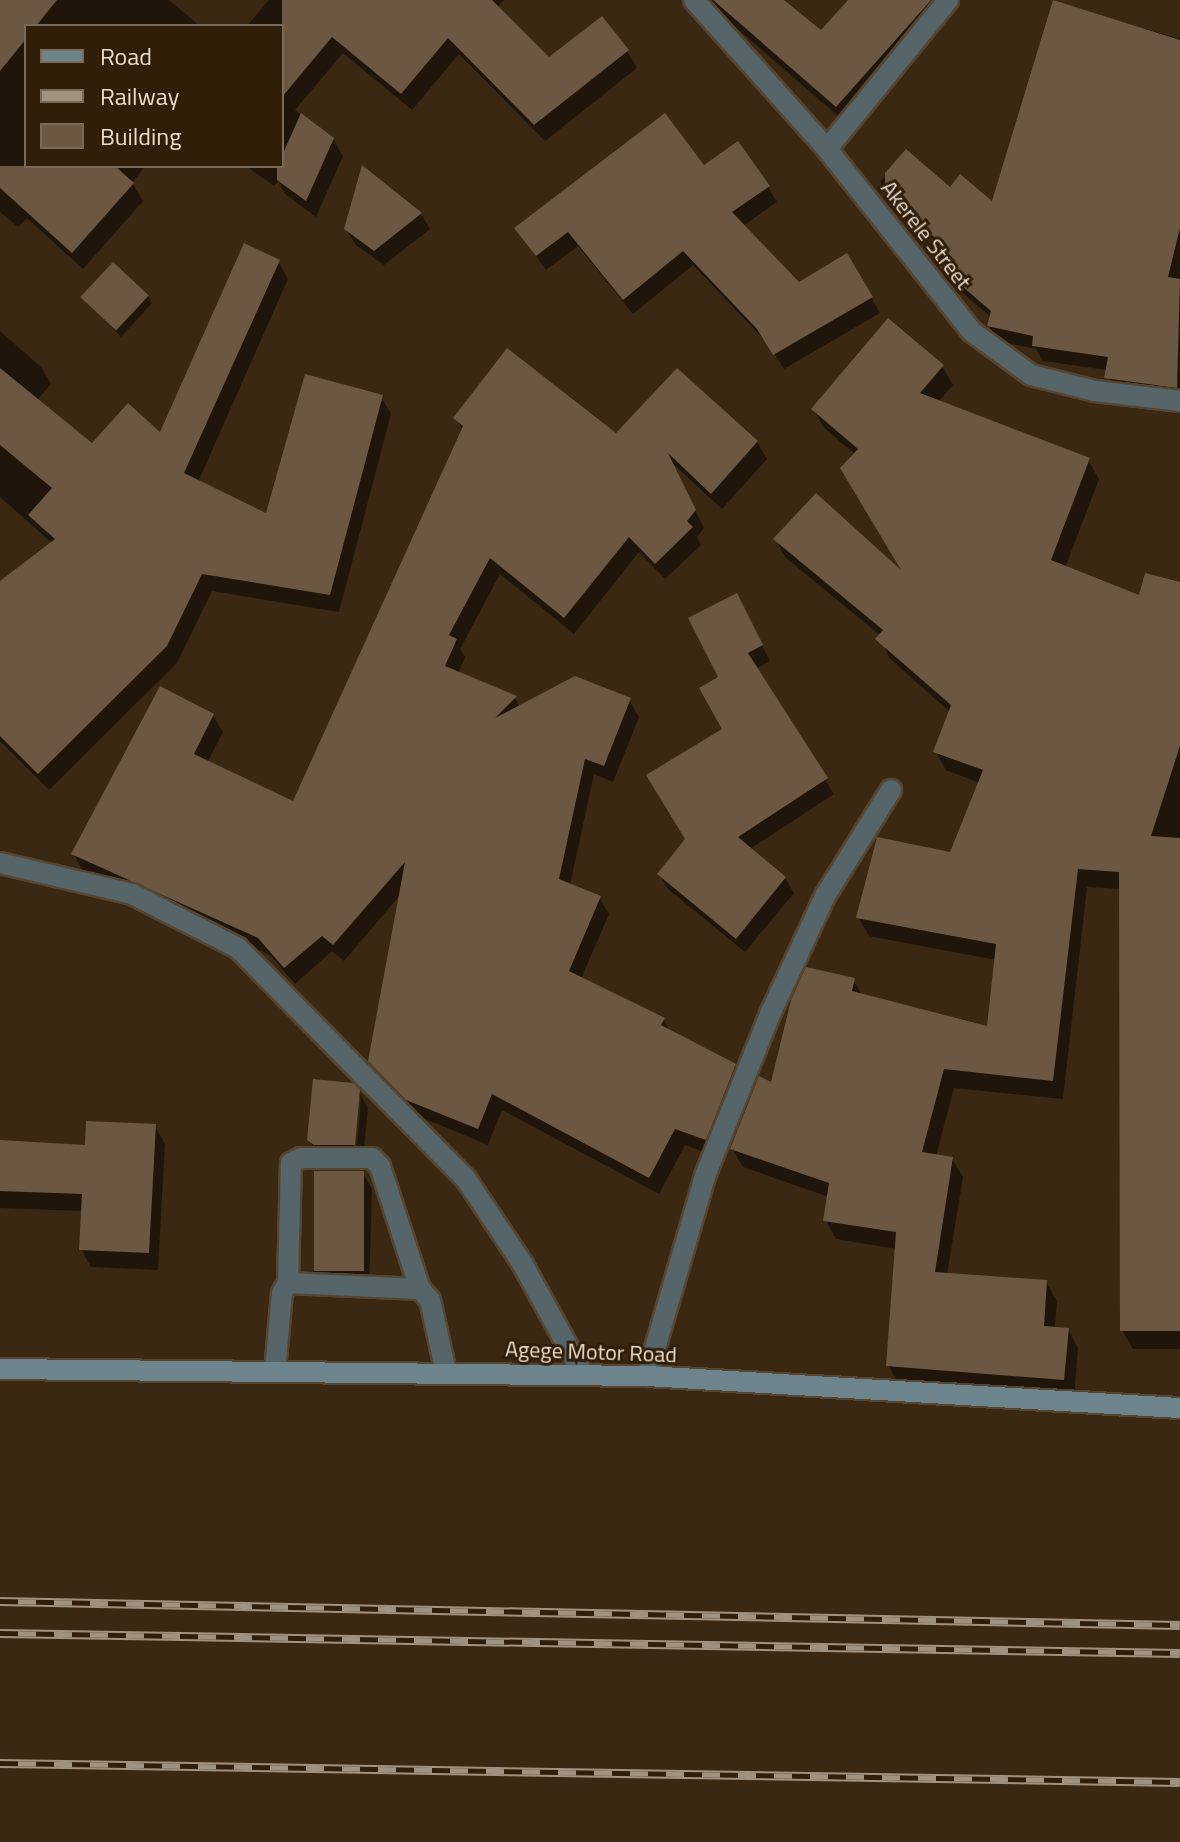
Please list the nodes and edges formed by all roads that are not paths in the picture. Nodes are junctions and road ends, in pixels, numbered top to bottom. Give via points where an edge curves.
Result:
1 (694, 0) edge
2 (948, 0) edge
3 (827, 149) junction
4 (1180, 401) edge
5 (891, 790) dead end
6 (0, 863) edge
7 (288, 1283) junction
8 (420, 1289) junction
9 (0, 1369) edge
10 (275, 1371) junction
11 (446, 1372) junction
12 (583, 1374) junction
13 (647, 1376) junction
14 (1180, 1408) edge

1 - 3 street, Akerele Street
2 - 3 street
3 - 4 street, Akerele Street via 971,331 1031,375 1095,391
5 - 13 street via 825,896 771,1012 705,1176
6 - 12 street via 132,894 238,948 466,1179 522,1263
7 - 8 street
7 - 8 street via 291,1163 301,1158 372,1158 380,1166
7 - 10 street via 282,1293
8 - 11 street via 430,1300
9 - 10 main road, Agege Motor Road
10 - 11 main road, Agege Motor Road
11 - 12 main road, Agege Motor Road
12 - 13 main road, Agege Motor Road
13 - 14 main road, Agege Motor Road

